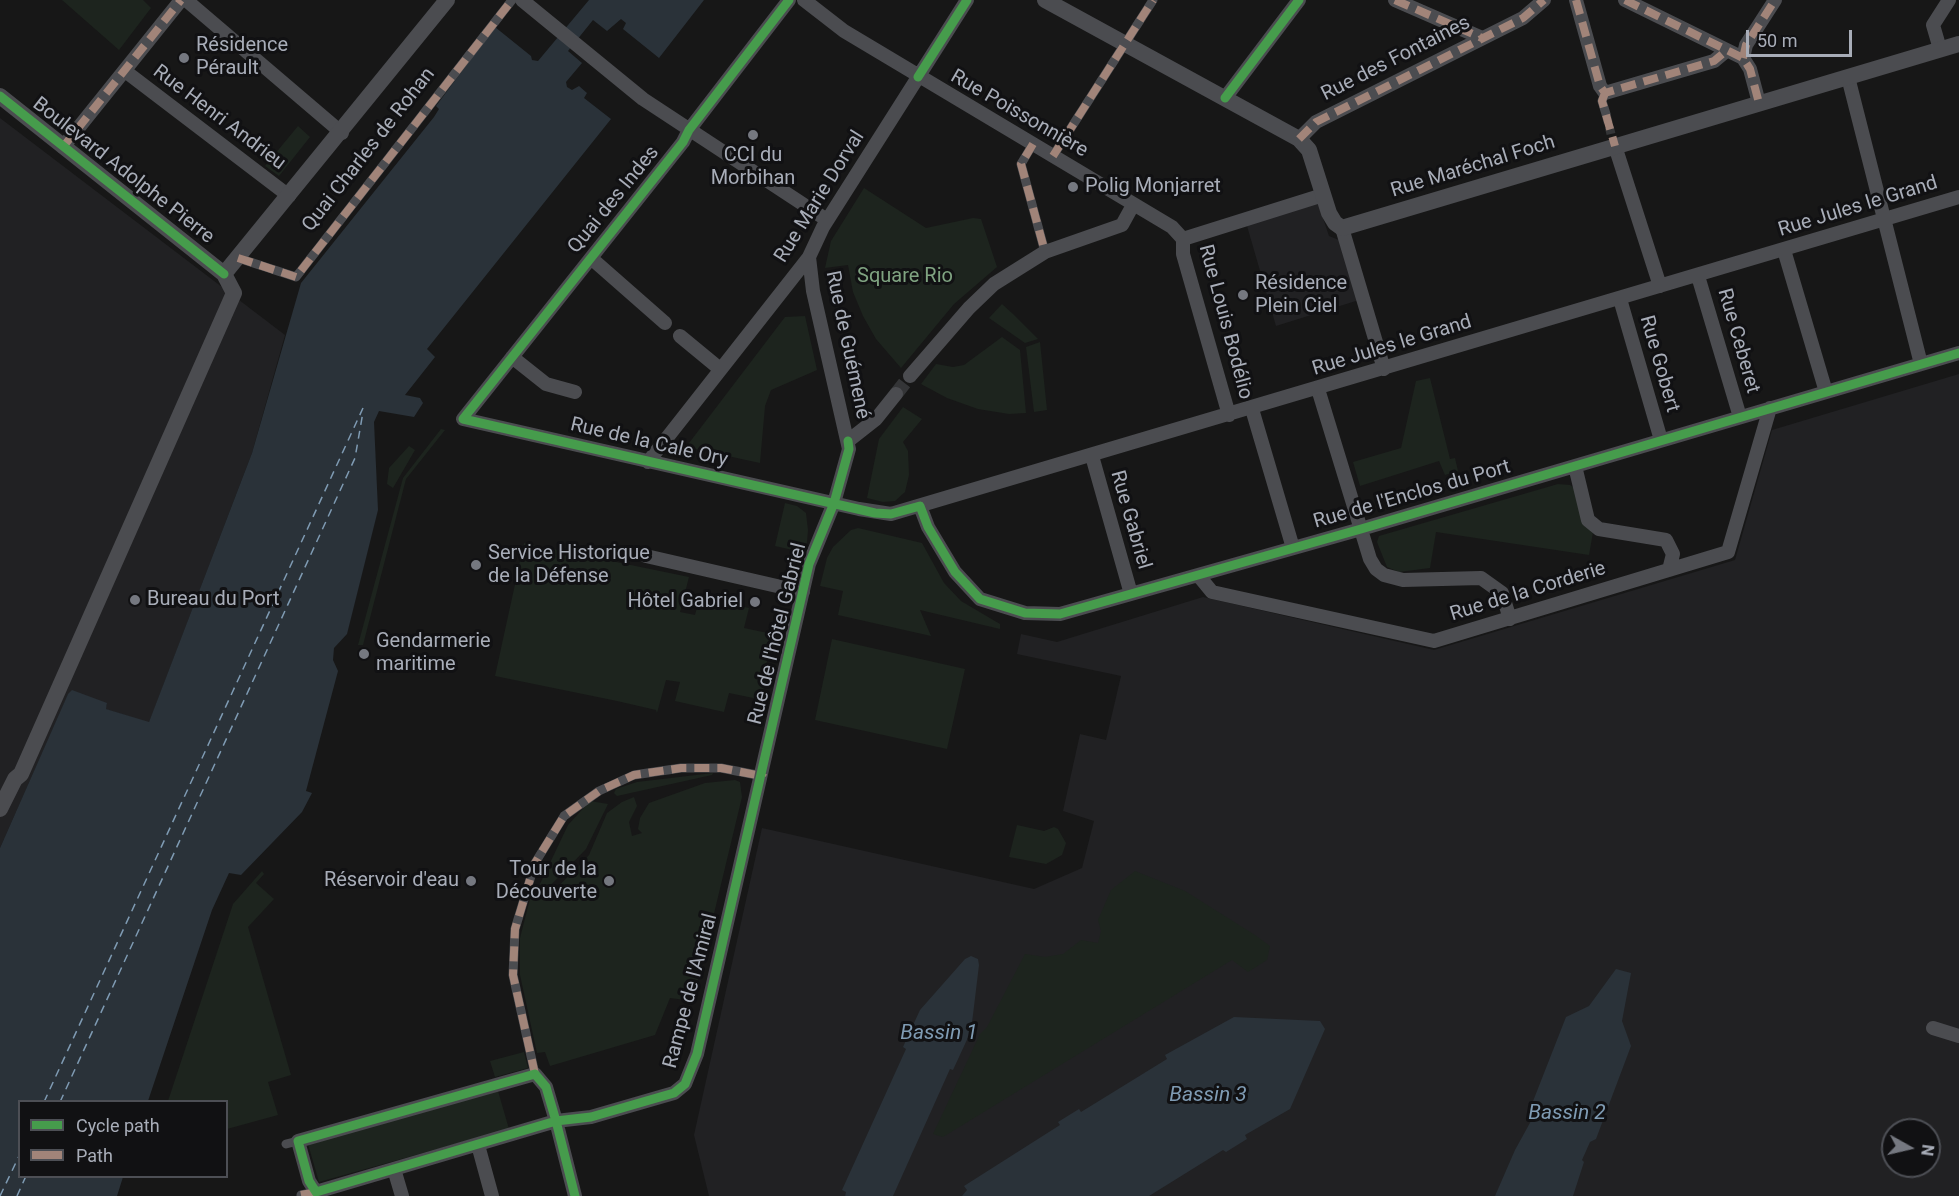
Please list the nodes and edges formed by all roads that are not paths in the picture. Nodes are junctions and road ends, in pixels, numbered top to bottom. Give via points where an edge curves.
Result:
1 (181, 0) edge
2 (186, 0) edge
3 (447, 0) edge
4 (512, 0) edge
5 (522, 0) edge
6 (789, 0) edge
7 (804, 0) edge
8 (967, 0) edge
9 (1045, 0) edge
10 (1153, 0) edge
11 (1299, 0) edge
12 (1395, 0) edge
13 (1544, 0) edge
14 (1576, 0) edge
15 (1625, 0) edge
16 (1775, 0) edge
17 (1949, 0) edge
18 (1482, 38) junction
19 (1959, 44) edge
20 (1125, 45) junction
21 (1940, 49) junction
22 (1726, 51) junction
23 (1743, 58) junction
24 (124, 71) junction
25 (918, 77) junction
26 (1848, 77) junction
27 (1605, 93) junction
28 (0, 96) edge
29 (1225, 98) junction
30 (1759, 103) junction
31 (1606, 114) tunnel mouth
32 (689, 130) junction
33 (342, 133) junction
34 (1299, 139) junction
35 (1613, 140) junction
36 (1033, 144) junction
37 (63, 147) junction
38 (1053, 156) junction
39 (1323, 195) junction
40 (289, 196) junction
41 (1959, 197) edge
42 (1133, 205) junction
43 (1884, 219) junction
44 (827, 220) junction
45 (1342, 228) junction
46 (1183, 239) junction
47 (1784, 250) junction
48 (1046, 252) junction
49 (809, 257) junction
50 (238, 258) junction
51 (591, 258) junction
52 (224, 274) junction
53 (1698, 276) junction
54 (1660, 286) junction
55 (1620, 299) junction
56 (665, 323) dead end
57 (680, 336) dead end
58 (1959, 353) edge
59 (512, 357) junction
60 (1921, 364) junction
61 (720, 369) junction
62 (1384, 369) junction
63 (910, 376) tunnel mouth
64 (1318, 389) junction
65 (575, 392) dead end
66 (1826, 392) junction
67 (896, 394) tunnel mouth
68 (1770, 408) junction
69 (1252, 409) junction
70 (1229, 416) junction
71 (1740, 417) junction
72 (460, 418) joint
73 (1661, 440) junction
74 (848, 441) junction
75 (1092, 456) junction
76 (648, 462) junction
77 (1575, 466) junction
78 (834, 503) junction
79 (920, 506) junction
80 (1362, 529) junction
81 (1293, 548) junction
82 (646, 556) dead end
83 (1669, 570) junction
84 (1198, 575) junction
85 (803, 592) junction
86 (1131, 594) junction
87 (1510, 619) junction
88 (762, 776) junction
89 (0, 809) edge
90 (1933, 1028) dead end
91 (1959, 1036) edge
92 (535, 1074) junction
93 (556, 1121) junction
94 (478, 1145) junction
95 (394, 1169) junction
96 (316, 1192) junction
97 (301, 1195) edge
98 (402, 1196) edge
99 (492, 1196) edge
100 (575, 1196) edge

1 - 24 street
2 - 33 street
3 - 33 street, Quai Charles de Rohan
4 - 50 street, Quai Charles de Rohan via 296,278
5 - 32 street via 643,99
6 - 32 street, Quai des Indes
7 - 25 street, Rue Poissonnière via 844,32
8 - 25 street, Rue Marie Dorval
9 - 20 street
10 - 20 street
11 - 29 street
12 - 18 street
13 - 18 street, Rue des Fontaines via 1523,18
14 - 27 street
15 - 22 street
16 - 23 street via 1746,45
17 - 21 street via 1933,25
18 - 34 street, Rue des Fontaines via 1316,122
19 - 21 street, Rue Maréchal Foch
20 - 29 street
20 - 38 street
21 - 26 street, Rue Maréchal Foch
22 - 23 street
22 - 27 street via 1714,61
23 - 30 street
24 - 37 street
24 - 40 street, Rue Henri Andrieu
25 - 36 street, Rue Poissonnière
25 - 44 street, Rue Marie Dorval
26 - 30 street, Rue Maréchal Foch
26 - 43 street
27 - 31 street via 1602,101
28 - 37 street, Boulevard Adolphe Pierre
29 - 34 street
30 - 35 street, Rue Maréchal Foch
32 - 44 street
32 - 51 street, Quai des Indes
33 - 40 street, Quai Charles de Rohan
34 - 39 street via 1309,150
35 - 45 street, Rue Maréchal Foch
35 - 54 street
36 - 38 street, Rue Poissonnière
36 - 48 street via 1021,164
37 - 52 street, Boulevard Adolphe Pierre
38 - 42 street, Rue Poissonnière
39 - 45 street via 1333,220
39 - 46 street
40 - 50 street, Quai Charles de Rohan
41 - 43 street, Rue Jules le Grand
42 - 46 street, Rue Poissonnière via 1172,227
42 - 48 street via 1122,225
43 - 47 street, Rue Jules le Grand
43 - 60 street
44 - 49 street, Rue Marie Dorval
45 - 62 street
46 - 70 street, Rue Louis Bodélio via 1183,254
47 - 53 street, Rue Jules le Grand
47 - 66 street
48 - 63 street via 994,284
49 - 61 street, Rue Marie Dorval
49 - 74 street, Rue de Guémené via 813,291
50 - 52 street, Quai Charles de Rohan
51 - 56 street
51 - 59 street, Quai des Indes
52 - 89 street via 234,293 228,310 21,774
53 - 54 street, Rue Jules le Grand
53 - 71 street, Rue Ceberet
54 - 55 street, Rue Jules le Grand
55 - 62 street, Rue Jules le Grand
55 - 73 street, Rue Gobert
57 - 61 street
58 - 60 street, Rue de l'Enclos du Port
59 - 65 street via 546,384
59 - 72 street, Quai des Indes
60 - 66 street, Rue de l'Enclos du Port
61 - 76 street, Rue Marie Dorval
62 - 64 street, Rue Jules le Grand
64 - 69 street, Rue Jules le Grand
64 - 80 street
66 - 68 street, Rue de l'Enclos du Port
67 - 74 street via 876,419
68 - 71 street, Rue de l'Enclos du Port
68 - 83 street, Rue de la Corderie via 1728,552
69 - 70 street, Rue Jules le Grand
69 - 81 street
70 - 75 street, Rue Jules le Grand
71 - 73 street, Rue de l'Enclos du Port
72 - 76 street, Rue de la Cale Ory
73 - 77 street, Rue de l'Enclos du Port
74 - 78 street, Rue de l'hôtel Gabriel
75 - 79 street, Rue Jules le Grand
75 - 86 street, Rue Gabriel
76 - 78 street, Rue de la Cale Ory
77 - 80 street, Rue de l'Enclos du Port
77 - 83 street via 1588,520 1599,529 1666,540 1673,554
78 - 79 street, Rue Jules le Grand via 891,513
78 - 85 street, Rue de l'hôtel Gabriel
79 - 86 street, Rue de l'Enclos du Port via 955,572 980,599 1025,613 1060,614
80 - 81 street, Rue de l'Enclos du Port
80 - 87 street via 1370,559 1384,575 1403,580 1481,578 1502,593
81 - 84 street, Rue de l'Enclos du Port
82 - 85 street
83 - 87 street, Rue de la Corderie
84 - 86 street, Rue de l'Enclos du Port
84 - 87 street, Rue de la Corderie via 1212,592 1434,641
85 - 88 street, Rue de l'hôtel Gabriel
88 - 92 street via 721,768 681,768 634,775 599,791 564,816 535,863 515,929 513,975
88 - 93 street, Rampe de l'Amiral via 697,1054 685,1084 674,1093 591,1117
90 - 91 street
92 - 93 street via 546,1088
92 - 96 street via 292,1142
93 - 94 street, Rampe de l'Amiral
93 - 100 street
94 - 95 street, Rampe de l'Amiral
94 - 99 street
95 - 96 street, Rampe de l'Amiral
95 - 98 street
96 - 97 street

